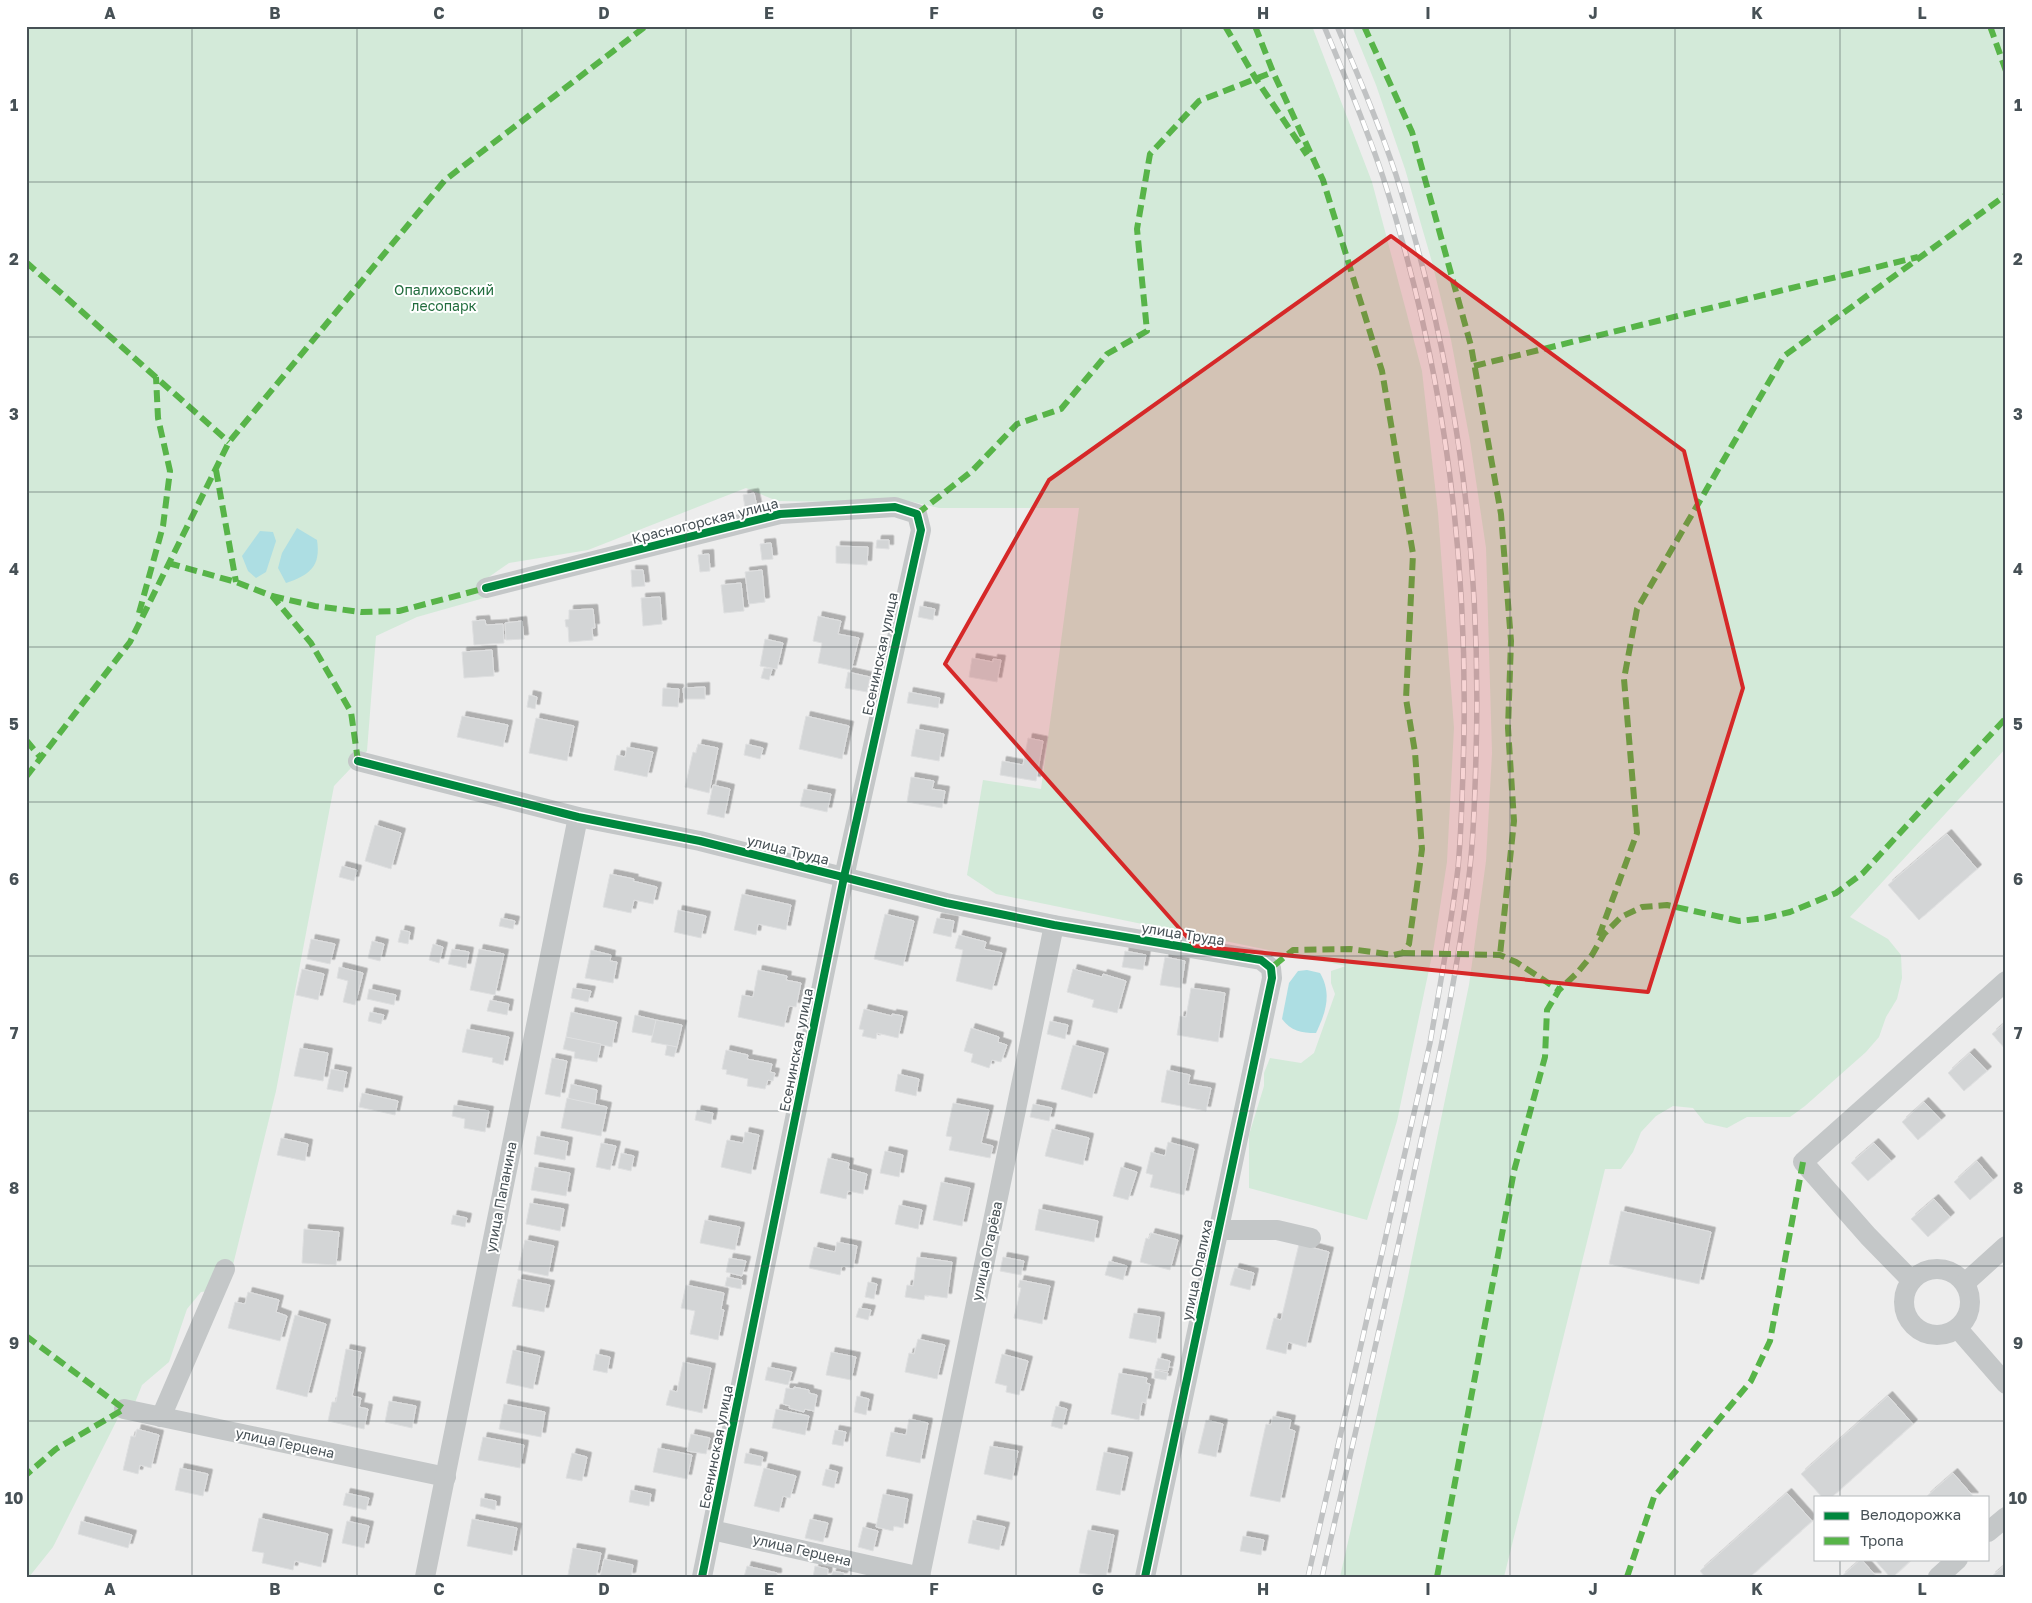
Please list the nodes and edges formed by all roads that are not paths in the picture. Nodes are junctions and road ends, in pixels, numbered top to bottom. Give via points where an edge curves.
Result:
1 (921, 530) joint
2 (486, 588) dead end
3 (358, 762) dead end
4 (578, 816) junction
5 (844, 877) junction
6 (1054, 925) junction
7 (1271, 968) joint
8 (2006, 981) edge
9 (1218, 1230) junction
10 (1312, 1238) dead end
11 (2006, 1246) edge
12 (225, 1269) dead end
13 (1911, 1280) junction
14 (1965, 1283) junction
15 (1958, 1329) junction
16 (2006, 1384) edge
17 (124, 1409) dead end
18 (162, 1417) junction
19 (446, 1476) junction
20 (2006, 1517) edge
21 (712, 1530) junction
22 (1990, 1530) edge
23 (1957, 1560) edge
24 (425, 1577) edge
25 (702, 1577) edge
26 (920, 1577) edge
27 (1145, 1577) edge
28 (1938, 1577) edge

1 - 2 street, Красногорская улица via 916,514 895,507 780,514
1 - 5 street, Есенинская улица
3 - 4 street, улица Труда
4 - 5 street, улица Труда via 700,841
4 - 19 street, улица Папанина
5 - 6 street, улица Труда via 946,903
5 - 21 street, Есенинская улица
6 - 7 street, улица Труда via 1261,960
6 - 26 street, улица Огарёва
7 - 9 street, улица Опалиха via 1272,978
8 - 13 street via 1803,1162
9 - 10 street via 1277,1230
9 - 27 street, улица Опалиха
11 - 14 street
12 - 18 street
13 - 14 street via 1928,1269 1949,1270
13 - 15 street via 1903,1298 1906,1317 1920,1332 1939,1336
14 - 15 street via 1971,1299 1968,1316
15 - 16 street
17 - 18 street, улица Герцена
18 - 19 street, улица Герцена
19 - 24 street, улица Папанина
20 - 22 street
21 - 25 street, Есенинская улица
21 - 26 street, улица Герцена
23 - 28 street

